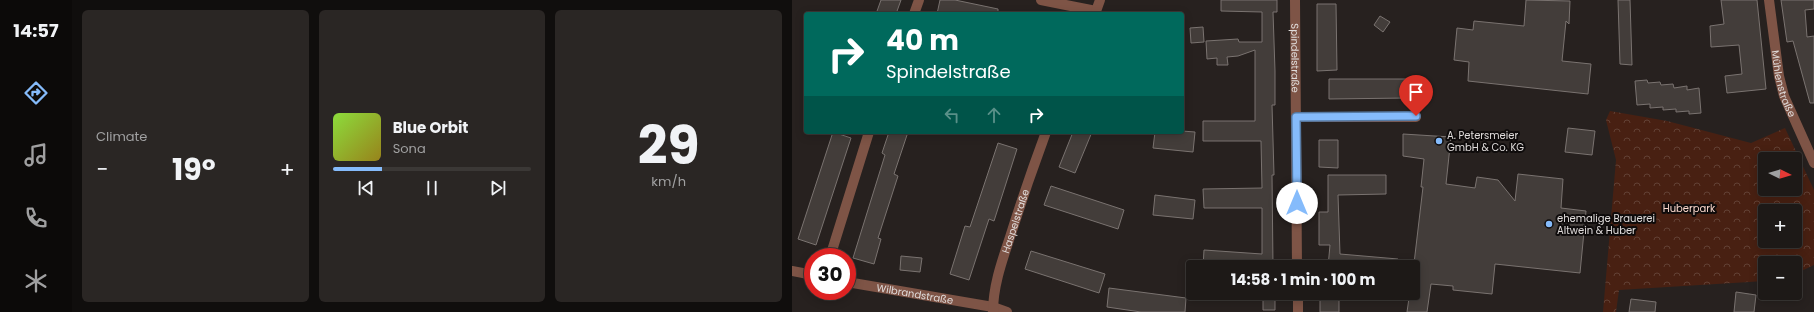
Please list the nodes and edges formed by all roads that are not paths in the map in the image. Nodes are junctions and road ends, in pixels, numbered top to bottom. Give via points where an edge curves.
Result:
1 (919, 0) edge
2 (1041, 0) edge
3 (1100, 0) edge
4 (1295, 0) edge
5 (1769, 0) edge
6 (915, 12) edge
7 (1091, 12) edge
8 (1095, 12) edge
9 (1416, 116) dead end
10 (1296, 117) junction
11 (868, 134) edge
12 (1045, 134) edge
13 (1814, 163) edge
14 (833, 248) edge
15 (1297, 260) edge
16 (792, 271) edge
17 (804, 273) edge
18 (856, 284) edge
19 (1298, 300) edge
20 (993, 310) edge
21 (1007, 312) edge
22 (1298, 312) edge

1 - 6 street
2 - 7 street
3 - 8 street
4 - 10 street, Spindelstraße
5 - 13 street, Mühlenstraße via 1784,96
9 - 10 street
10 - 15 street, Spindelstraße
11 - 14 street
12 - 20 street, Haspelstraße via 1001,267
16 - 17 street
18 - 20 street, Wilbrandstraße
19 - 22 street
20 - 21 street, Wilbrandstraße

